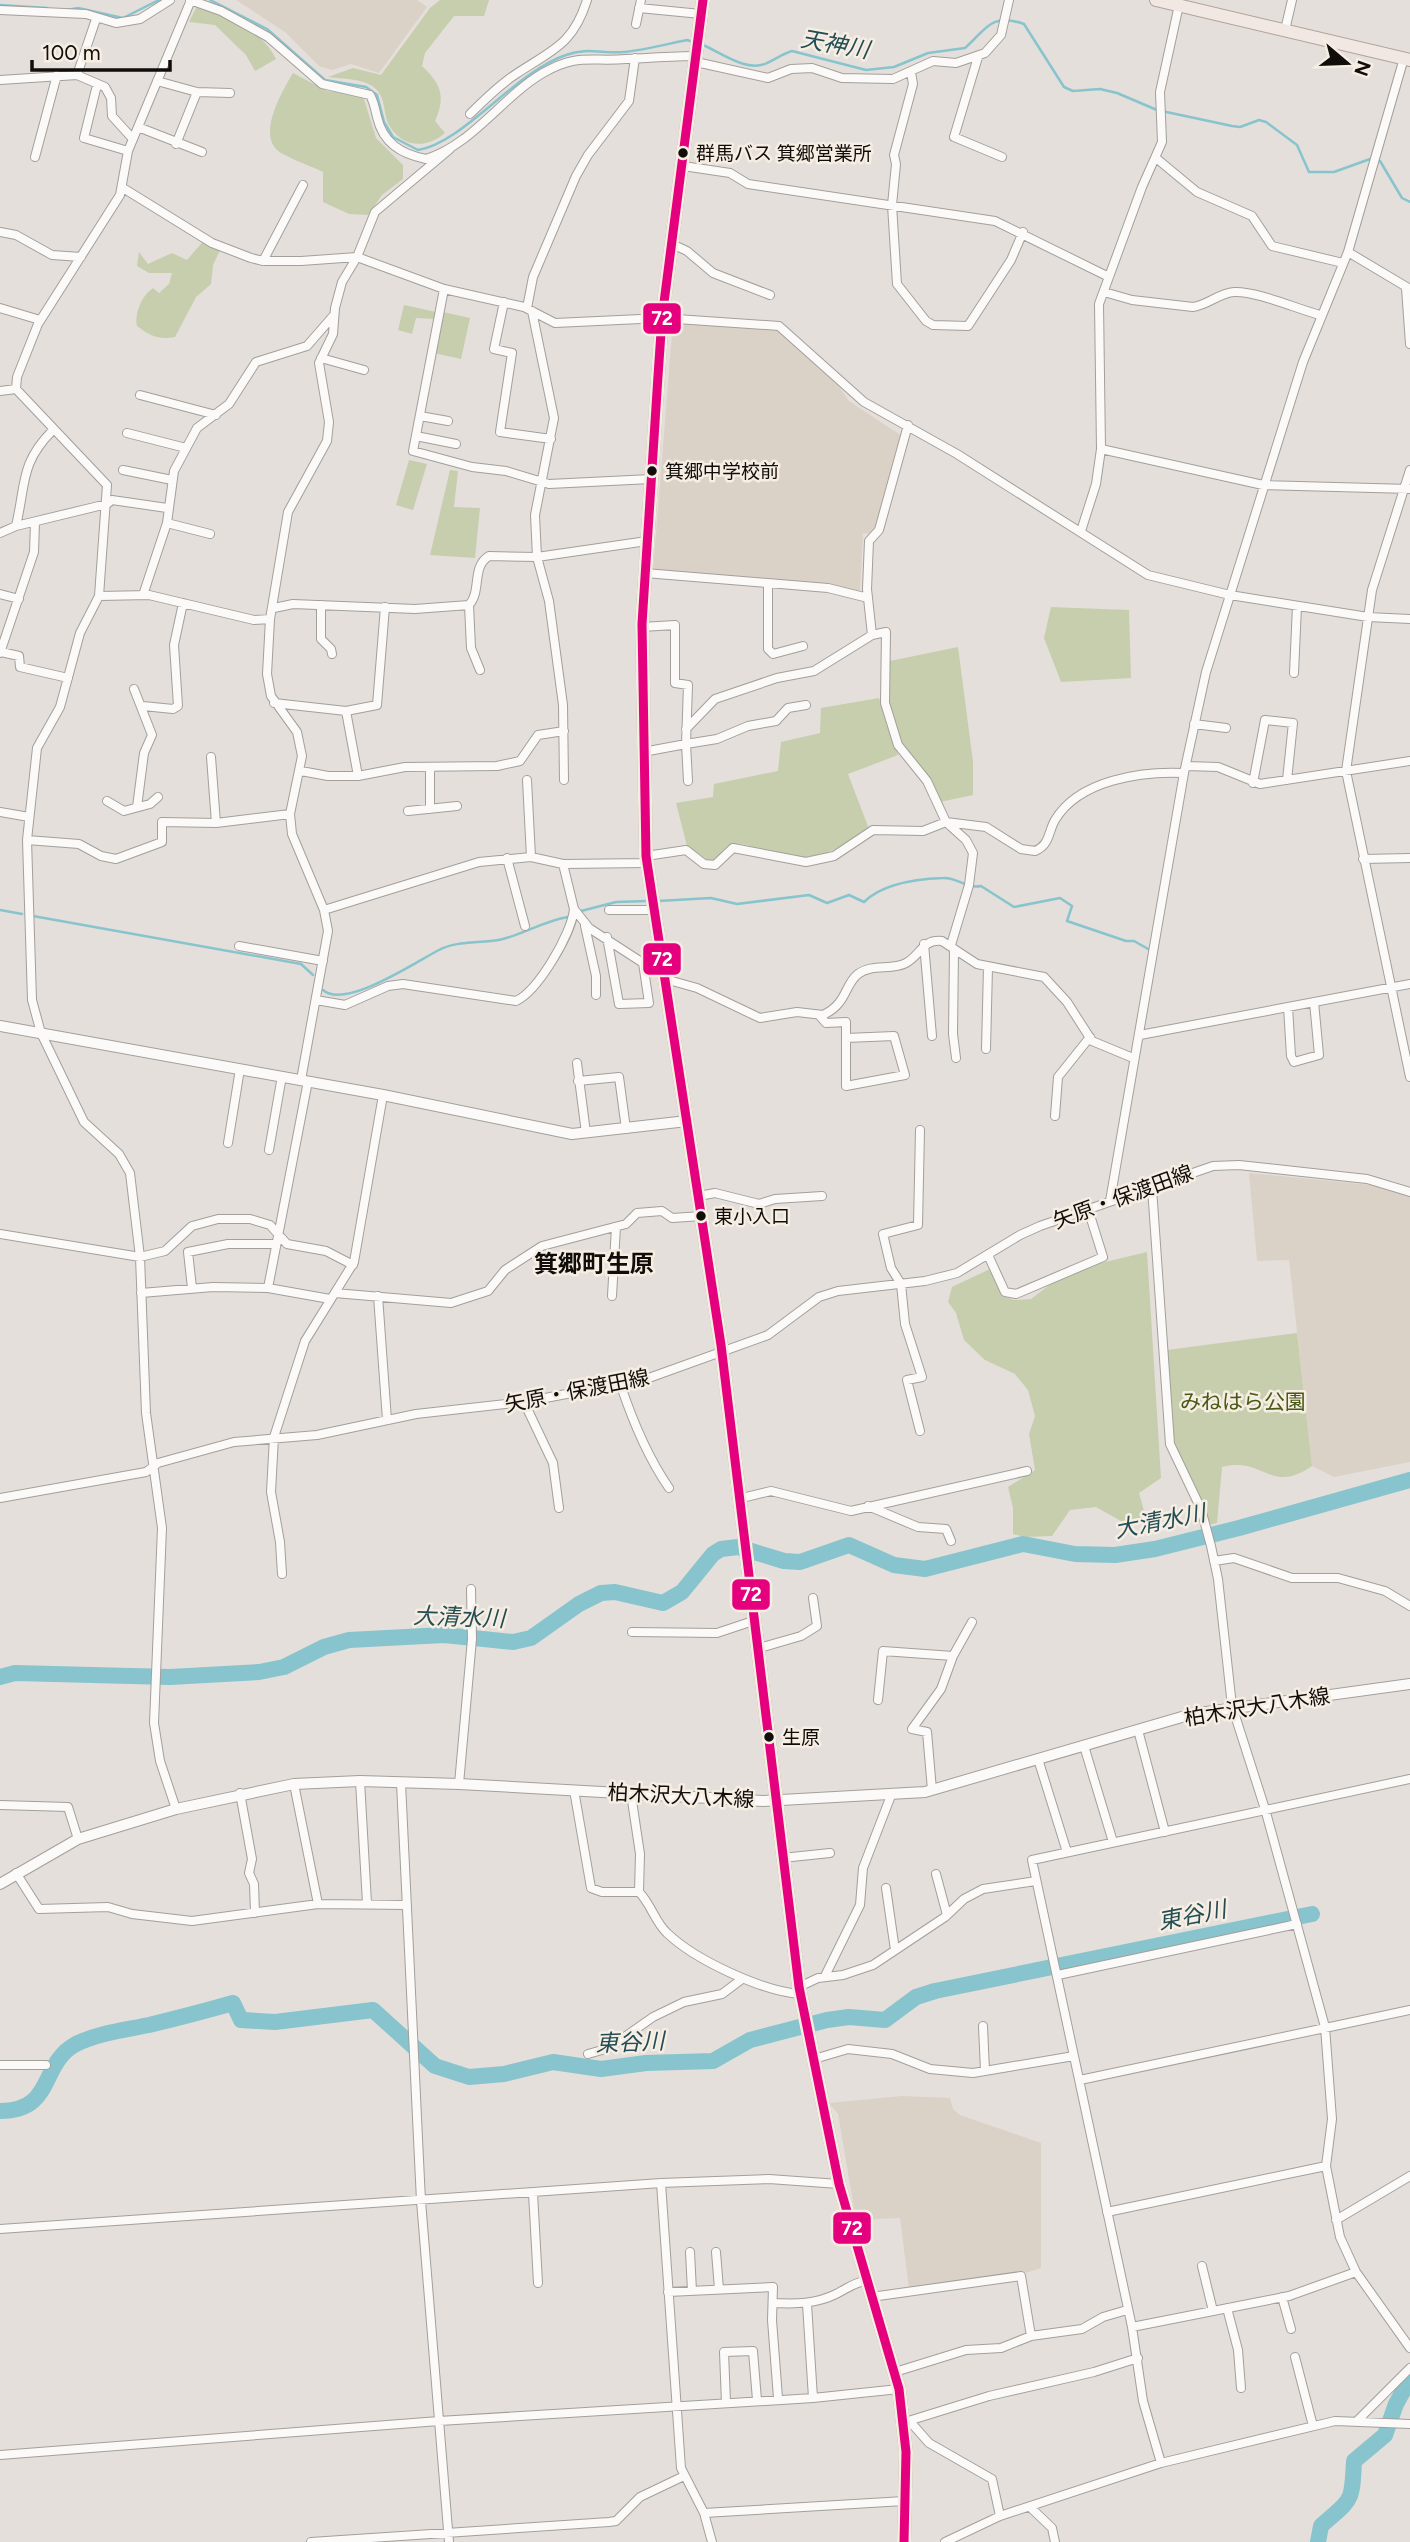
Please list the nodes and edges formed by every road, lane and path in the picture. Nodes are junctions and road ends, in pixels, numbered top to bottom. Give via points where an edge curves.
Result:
1 (170, 0) edge
2 (191, 0) edge
3 (587, 0) edge
4 (703, 0) edge
5 (1009, 0) edge
6 (1156, 0) edge
7 (1292, 0) edge
8 (640, 4) edge
9 (1179, 5) junction
10 (0, 10) edge
11 (701, 14) junction
12 (96, 19) junction
13 (636, 24) dead end
14 (1284, 30) junction
15 (978, 57) junction
16 (635, 58) junction
17 (696, 58) junction
18 (1407, 59) edge
19 (911, 72) junction
20 (57, 75) junction
21 (77, 75) junction
22 (0, 80) edge
23 (157, 80) junction
24 (97, 85) junction
25 (197, 92) junction
26 (230, 93) dead end
27 (493, 103) junction
28 (470, 114) dead end
29 (138, 128) junction
30 (132, 138) junction
31 (176, 144) junction
32 (450, 149) junction
33 (128, 151) junction
34 (202, 152) dead end
35 (35, 156) dead end
36 (1002, 157) dead end
37 (1156, 158) junction
38 (683, 166) junction
39 (303, 185) dead end
40 (122, 188) junction
41 (892, 205) junction
42 (0, 232) edge
43 (1023, 232) junction
44 (672, 244) junction
45 (1348, 252) junction
46 (81, 257) junction
47 (357, 257) junction
48 (263, 261) junction
49 (1343, 263) junction
50 (1109, 278) junction
51 (444, 289) junction
52 (1408, 289) edge
53 (1104, 292) junction
54 (770, 295) dead end
55 (504, 302) junction
56 (0, 308) edge
57 (530, 309) junction
58 (334, 315) junction
59 (1320, 315) junction
60 (662, 318) junction
61 (40, 320) junction
62 (1410, 344) edge
63 (321, 358) junction
64 (364, 370) dead end
65 (16, 389) junction
66 (0, 391) edge
67 (141, 395) dead end
68 (216, 415) junction
69 (420, 416) junction
70 (448, 421) dead end
71 (908, 425) junction
72 (53, 430) junction
73 (127, 433) dead end
74 (416, 436) junction
75 (551, 439) junction
76 (456, 444) dead end
77 (186, 448) junction
78 (1101, 449) junction
79 (123, 470) dead end
80 (1410, 470) edge
81 (651, 479) junction
82 (172, 480) junction
83 (543, 482) junction
84 (1262, 485) junction
85 (1408, 489) edge
86 (107, 504) junction
87 (167, 508) junction
88 (35, 522) junction
89 (167, 523) junction
90 (16, 526) junction
91 (1081, 531) junction
92 (3, 533) edge
93 (210, 534) dead end
94 (647, 541) junction
95 (0, 544) edge
96 (537, 557) junction
97 (645, 573) junction
98 (768, 583) junction
99 (0, 594) edge
100 (143, 595) junction
101 (1230, 595) junction
102 (99, 596) junction
103 (868, 598) junction
104 (19, 599) junction
105 (183, 603) junction
106 (321, 605) junction
107 (469, 605) junction
108 (1297, 606) junction
109 (385, 607) junction
110 (274, 608) junction
111 (1368, 617) junction
112 (1410, 618) edge
113 (270, 619) junction
114 (642, 627) junction
115 (872, 635) junction
116 (803, 646) dead end
117 (1, 652) edge
118 (332, 654) dead end
119 (480, 670) dead end
120 (1294, 673) dead end
121 (68, 678) junction
122 (134, 689) dead end
123 (274, 703) junction
124 (806, 705) dead end
125 (143, 706) junction
126 (346, 710) junction
127 (1194, 724) junction
128 (1226, 728) dead end
129 (687, 729) junction
130 (564, 731) junction
131 (686, 744) junction
132 (643, 752) junction
133 (211, 757) dead end
134 (1410, 761) edge
135 (430, 767) junction
136 (1185, 770) junction
137 (301, 771) junction
138 (1346, 771) junction
139 (358, 776) junction
140 (527, 780) dead end
141 (564, 780) dead end
142 (1287, 780) junction
143 (688, 781) dead end
144 (1253, 783) junction
145 (158, 797) dead end
146 (107, 801) dead end
147 (457, 806) dead end
148 (137, 807) junction
149 (430, 808) junction
150 (408, 811) dead end
151 (0, 812) edge
152 (290, 814) junction
153 (29, 817) junction
154 (216, 822) junction
155 (946, 822) junction
156 (27, 840) junction
157 (531, 857) junction
158 (507, 858) junction
159 (1410, 858) edge
160 (646, 859) junction
161 (1363, 859) junction
162 (563, 864) junction
163 (653, 905) junction
164 (574, 909) junction
165 (324, 910) junction
166 (609, 911) dead end
167 (584, 923) junction
168 (525, 926) dead end
169 (607, 937) junction
170 (924, 944) junction
171 (239, 946) dead end
172 (953, 947) junction
173 (323, 961) junction
174 (643, 963) junction
175 (988, 967) junction
176 (664, 972) junction
177 (1410, 984) edge
178 (1390, 988) junction
179 (596, 995) dead end
180 (316, 1000) junction
181 (1314, 1002) junction
182 (1288, 1007) junction
183 (819, 1015) junction
184 (0, 1026) edge
185 (41, 1033) junction
186 (932, 1035) dead end
187 (1140, 1035) junction
188 (1090, 1037) junction
189 (846, 1038) junction
190 (986, 1049) dead end
191 (956, 1058) dead end
192 (1133, 1058) junction
193 (577, 1063) dead end
194 (240, 1069) junction
195 (282, 1076) junction
196 (1410, 1077) edge
197 (304, 1080) junction
198 (578, 1081) junction
199 (383, 1095) junction
200 (1055, 1116) dead end
201 (687, 1121) junction
202 (626, 1129) junction
203 (920, 1130) dead end
204 (586, 1133) junction
205 (228, 1143) dead end
206 (269, 1150) dead end
207 (1152, 1188) junction
208 (1410, 1192) edge
209 (699, 1196) junction
210 (822, 1196) dead end
211 (1110, 1201) junction
212 (1088, 1209) junction
213 (702, 1216) junction
214 (617, 1227) junction
215 (0, 1234) edge
216 (277, 1240) junction
217 (988, 1255) junction
218 (140, 1257) junction
219 (353, 1265) junction
220 (901, 1284) junction
221 (192, 1288) junction
222 (268, 1288) junction
223 (141, 1293) junction
224 (332, 1296) junction
225 (378, 1296) junction
226 (612, 1296) dead end
227 (722, 1354) junction
228 (621, 1386) junction
229 (524, 1402) junction
230 (387, 1420) junction
231 (920, 1431) dead end
232 (275, 1437) junction
233 (152, 1467) junction
234 (1027, 1471) dead end
235 (669, 1488) dead end
236 (0, 1498) edge
237 (738, 1499) junction
238 (868, 1506) junction
239 (559, 1508) dead end
240 (951, 1541) dead end
241 (1214, 1560) junction
242 (282, 1574) dead end
243 (471, 1589) dead end
244 (813, 1598) dead end
245 (1410, 1606) edge
246 (753, 1620) junction
247 (972, 1622) dead end
248 (632, 1632) dead end
249 (756, 1649) junction
250 (953, 1656) junction
251 (1410, 1684) edge
252 (878, 1700) dead end
253 (1232, 1706) junction
254 (1138, 1730) junction
255 (1084, 1746) junction
256 (1038, 1759) junction
257 (1410, 1779) edge
258 (360, 1781) junction
259 (401, 1783) junction
260 (294, 1784) junction
261 (459, 1784) junction
262 (573, 1790) junction
263 (932, 1790) junction
264 (240, 1793) junction
265 (892, 1793) junction
266 (631, 1794) junction
267 (775, 1800) junction
268 (0, 1805) edge
269 (176, 1809) junction
270 (1265, 1809) junction
271 (1165, 1832) junction
272 (78, 1839) junction
273 (1113, 1842) junction
274 (1067, 1852) junction
275 (830, 1853) dead end
276 (782, 1858) junction
277 (16, 1873) junction
278 (936, 1874) dead end
279 (1036, 1881) junction
280 (0, 1884) edge
281 (886, 1888) dead end
282 (639, 1892) junction
283 (367, 1903) junction
284 (318, 1905) junction
285 (407, 1905) junction
286 (255, 1913) junction
287 (947, 1914) junction
288 (1297, 1924) junction
289 (895, 1950) junction
290 (1058, 1975) junction
291 (825, 1976) junction
292 (742, 1979) junction
293 (799, 1991) junction
294 (1410, 2010) edge
295 (983, 2026) dead end
296 (1325, 2027) junction
297 (588, 2054) dead end
298 (1074, 2056) junction
299 (814, 2059) junction
300 (0, 2065) edge
301 (46, 2065) dead end
302 (985, 2071) junction
303 (1080, 2080) junction
304 (1326, 2166) junction
305 (1410, 2176) edge
306 (661, 2183) junction
307 (839, 2184) junction
308 (533, 2193) junction
309 (421, 2201) junction
310 (1107, 2212) junction
311 (1336, 2220) junction
312 (0, 2229) edge
313 (690, 2252) dead end
314 (716, 2252) dead end
315 (1202, 2266) dead end
316 (1356, 2272) junction
317 (867, 2280) junction
318 (538, 2283) dead end
319 (719, 2289) junction
320 (692, 2291) junction
321 (668, 2292) junction
322 (872, 2297) junction
323 (1282, 2297) junction
324 (774, 2303) junction
325 (807, 2304) junction
326 (1227, 2308) junction
327 (1127, 2309) junction
328 (1213, 2311) junction
329 (1132, 2327) junction
330 (1291, 2329) dead end
331 (1031, 2336) junction
332 (1410, 2348) edge
333 (1295, 2357) dead end
334 (1138, 2358) junction
335 (1410, 2368) edge
336 (895, 2372) junction
337 (1241, 2388) dead end
338 (899, 2389) junction
339 (778, 2398) junction
340 (813, 2398) junction
341 (757, 2400) junction
342 (726, 2403) junction
343 (676, 2407) junction
344 (1358, 2420) junction
345 (439, 2421) junction
346 (905, 2422) junction
347 (1410, 2424) edge
348 (1313, 2426) junction
349 (0, 2455) edge
350 (1161, 2463) junction
351 (684, 2476) junction
352 (904, 2501) junction
353 (1030, 2507) junction
354 (704, 2513) junction
355 (1000, 2516) junction
356 (447, 2532) junction
357 (311, 2542) edge
358 (449, 2542) edge
359 (712, 2542) edge
360 (904, 2542) edge
361 (945, 2542) edge
362 (1055, 2542) edge

1 - 12 street via 140,19 116,23
2 - 23 street
2 - 32 street via 222,11 268,37 322,84 370,95 383,134 398,150 426,159
3 - 27 street via 565,42 514,74
4 - 11 main road
5 - 15 street via 1001,35
6 - 9 main road
7 - 14 street
8 - 11 street
8 - 13 street
9 - 14 main road
9 - 37 street via 1160,92 1162,142
10 - 12 street via 86,14
11 - 17 main road
12 - 21 street
14 - 18 main road
15 - 19 street via 933,61
15 - 36 street via 954,137
16 - 17 street
16 - 27 street via 579,58
16 - 57 street via 629,101 576,176 533,276
17 - 19 street via 768,78 791,69 812,68 862,80 884,80
17 - 38 main road
18 - 45 street
19 - 41 street via 913,85 894,155
20 - 21 street
20 - 22 street
20 - 35 street
21 - 24 street
23 - 25 street
23 - 29 street
24 - 30 street via 109,92 112,116
24 - 33 street via 84,138
25 - 26 street
25 - 31 street
27 - 28 street
27 - 32 street
29 - 30 street
29 - 31 street
30 - 33 street
31 - 34 street
32 - 47 street via 375,212
33 - 40 street
37 - 49 street via 1197,192 1252,216 1272,246
37 - 50 street
38 - 41 street via 730,173 748,184
38 - 44 main road
39 - 48 street
40 - 46 street
40 - 48 street via 212,243
41 - 43 street via 995,220
41 - 43 street via 897,284 933,325 968,326 1011,260
42 - 46 street via 16,235 52,255
43 - 50 street
44 - 54 street via 713,273
44 - 60 main road
45 - 49 street
45 - 52 street
46 - 61 street
47 - 48 street
47 - 51 street
47 - 58 street via 347,270
49 - 59 street
50 - 53 street
51 - 55 street
51 - 69 street
52 - 62 street
53 - 59 street via 1193,307 1224,294 1242,293
53 - 78 street via 1098,314
55 - 57 street
55 - 75 street via 494,348 512,353 500,432
56 - 61 street
57 - 60 street via 555,323
57 - 75 street via 554,418
58 - 63 street via 333,334
58 - 68 street via 307,346 256,362 229,404
59 - 84 street
60 - 71 street via 779,326 859,398
60 - 81 main road
61 - 65 street
63 - 64 street
63 - 110 street via 319,377 329,431 324,449 288,512
65 - 66 street
65 - 72 street
67 - 68 street
68 - 77 street via 197,428
69 - 70 street
69 - 74 street
71 - 91 street
71 - 103 street via 879,530 869,541
72 - 86 street via 101,476 107,485
72 - 90 street via 34,449
73 - 77 street
74 - 76 street
74 - 83 street via 413,451
75 - 83 street
77 - 82 street
78 - 84 street
78 - 91 street
79 - 82 street
80 - 85 street
81 - 83 street
81 - 94 main road
82 - 87 street
83 - 96 street via 535,515
84 - 85 street
84 - 101 street
85 - 111 street via 1371,590
86 - 87 street via 112,500
86 - 88 street
86 - 102 street
87 - 89 street
88 - 90 street
88 - 104 street via 34,552
89 - 93 street
89 - 100 street
90 - 92 street
91 - 101 street via 1155,578
92 - 95 street
94 - 96 street
94 - 97 main road
96 - 107 street via 496,554 485,558
96 - 130 street via 549,601
97 - 98 street
97 - 114 main road
98 - 103 street via 828,588
98 - 116 street via 768,649 773,654
99 - 104 street
100 - 102 street
100 - 105 street
101 - 108 street
101 - 127 street
102 - 121 street via 80,633
103 - 115 street
104 - 117 street
105 - 113 street via 254,620
105 - 125 street via 174,645 178,706
106 - 109 street
106 - 110 street
106 - 118 street via 321,639
107 - 109 street
107 - 119 street via 471,648
108 - 111 street
108 - 120 street
109 - 126 street via 377,705
110 - 113 street
111 - 112 street
111 - 138 street
113 - 123 street via 267,674
114 - 129 street via 675,625 675,683 688,685
114 - 132 main road
115 - 129 street via 814,671 715,699
115 - 155 street via 886,632 885,703 898,745 928,781
117 - 121 street via 19,656 20,667
121 - 153 street via 55,719 37,748
122 - 125 street
123 - 126 street
123 - 137 street via 297,732
124 - 131 street via 788,708 776,720
125 - 148 street via 152,738 144,753
126 - 139 street
127 - 128 street
127 - 136 street
129 - 131 street
130 - 135 street via 538,735 520,761
130 - 141 street
131 - 132 street
131 - 143 street
132 - 160 main road
133 - 154 street
134 - 138 street
135 - 139 street
135 - 149 street
136 - 144 street via 1218,767
136 - 155 street via 1087,789 1055,820 1046,843 1035,851 1021,849 986,827
136 - 187 street
137 - 139 street
137 - 152 street
138 - 142 street
138 - 161 street
140 - 157 street
142 - 144 street
142 - 144 street via 1293,723 1265,720
145 - 148 street
146 - 148 street via 124,811
147 - 149 street
149 - 150 street
151 - 153 street
152 - 154 street
152 - 165 street via 297,849
153 - 156 street
154 - 156 street via 162,822 162,842 123,858 101,856 79,844
155 - 160 street via 923,831 873,830 834,856 806,862 740,847 727,851 715,865 704,864 687,850
155 - 172 street via 966,840 974,859
156 - 185 street via 32,1000
157 - 158 street
157 - 162 street
158 - 165 street via 446,871
158 - 168 street
159 - 161 street
160 - 162 street
160 - 163 main road
161 - 178 street
162 - 164 street
163 - 166 street
163 - 176 main road
164 - 167 street
164 - 180 street via 573,920 544,974 516,1001 403,984 345,1005
165 - 173 street via 328,931
167 - 169 street
167 - 179 street
169 - 174 street
169 - 174 street via 619,1004 649,1003
170 - 172 street via 936,940
170 - 183 street via 906,963 872,967 858,974 842,1001
170 - 186 street
171 - 173 street
172 - 175 street via 967,960
172 - 191 street
173 - 180 street
174 - 176 street
175 - 188 street via 1050,980
175 - 190 street
176 - 183 street via 760,1018
176 - 201 main road
177 - 178 street
178 - 181 street
178 - 196 street
180 - 197 street
181 - 182 street
181 - 182 street via 1318,1055 1300,1062 1291,1056
182 - 187 street
183 - 189 street via 826,1023 846,1022
184 - 185 main road
185 - 194 main road
185 - 218 street via 85,1122 118,1154 130,1173
187 - 192 street
188 - 192 street
188 - 200 street via 1058,1077
189 - 189 street via 846,1086 905,1075 894,1036
192 - 211 street
193 - 198 street
194 - 195 main road
194 - 205 street
195 - 197 main road
195 - 206 street
197 - 199 main road
197 - 216 street
198 - 202 street via 619,1077
198 - 204 street
199 - 204 main road via 572,1134
199 - 219 street
201 - 202 main road
201 - 209 main road
202 - 204 main road
203 - 220 street via 918,1225 883,1234 891,1268
207 - 208 street, 矢原・保渡田線 via 1225,1164 1367,1179
207 - 211 street, 矢原・保渡田線
207 - 241 street via 1170,1444 1201,1509
209 - 210 street via 715,1193 760,1204
209 - 213 main road
211 - 212 street, 矢原・保渡田線
212 - 217 street, 矢原・保渡田線 via 1020,1235
212 - 217 street via 1103,1257 1016,1294 1005,1292
213 - 214 street via 636,1213
213 - 227 main road
214 - 225 street via 542,1246 505,1270 488,1291 452,1303
214 - 226 street
215 - 218 street
216 - 218 street via 270,1225 250,1219 218,1219 187,1229 159,1255
216 - 219 street via 326,1251
216 - 221 street via 188,1252
216 - 222 street
217 - 220 street, 矢原・保渡田線 via 957,1273
218 - 223 street
219 - 224 street
220 - 227 street, 矢原・保渡田線 via 819,1297 768,1335
220 - 231 street via 905,1324 922,1377 907,1380
221 - 222 street
221 - 223 street
222 - 224 street
223 - 233 street
224 - 225 street
224 - 232 street via 305,1341
225 - 230 street
227 - 228 street, 矢原・保渡田線
227 - 237 main road
228 - 229 street, 矢原・保渡田線
228 - 235 street via 631,1418
229 - 230 street, 矢原・保渡田線
229 - 239 street via 553,1463
230 - 232 street, 矢原・保渡田線 via 317,1435
232 - 233 street, 矢原・保渡田線 via 216,1446
232 - 242 street via 271,1492
233 - 236 street, 矢原・保渡田線 via 146,1472
233 - 269 street via 158,1481 162,1528 156,1746
234 - 238 street
237 - 238 street via 771,1491 851,1511
237 - 246 main road
238 - 240 street via 918,1527 946,1530
241 - 245 street via 1234,1558 1292,1578 1338,1578 1385,1591
241 - 253 street
243 - 261 street via 472,1635
244 - 249 street via 817,1626 801,1636
246 - 248 street via 717,1633
246 - 249 main road
247 - 250 street
249 - 267 main road
250 - 252 street via 883,1651
250 - 263 street via 940,1689 912,1729 927,1732
251 - 253 main road, 柏木沢大八木線
253 - 254 main road, 柏木沢大八木線
253 - 270 street
254 - 255 main road, 柏木沢大八木線
254 - 271 street
255 - 256 main road, 柏木沢大八木線
255 - 273 street
256 - 263 main road, 柏木沢大八木線
256 - 274 street
257 - 270 street
258 - 259 main road, 柏木沢大八木線
258 - 260 main road, 柏木沢大八木線
258 - 283 street
259 - 261 main road, 柏木沢大八木線
259 - 285 street
260 - 264 main road, 柏木沢大八木線
260 - 284 street
261 - 262 main road, 柏木沢大八木線
262 - 266 main road, 柏木沢大八木線
262 - 282 street via 589,1884 602,1892
263 - 265 main road, 柏木沢大八木線
264 - 269 main road, 柏木沢大八木線
264 - 286 street via 252,1859 249,1873
265 - 267 main road, 柏木沢大八木線
265 - 291 street via 863,1868 860,1905
266 - 267 main road, 柏木沢大八木線
266 - 282 street via 640,1854
267 - 276 main road
268 - 272 street via 68,1807
269 - 272 main road, 柏木沢大八木線
270 - 271 street
270 - 288 street
271 - 273 street
272 - 277 main road, 柏木沢大八木線
273 - 274 street
274 - 279 street via 1032,1860
275 - 276 street
276 - 293 main road
277 - 280 main road, 柏木沢大八木線
277 - 286 street via 39,1909 108,1907 192,1921
278 - 287 street
279 - 287 street via 983,1889
279 - 290 street
281 - 289 street
282 - 292 street via 665,1931
283 - 284 street
283 - 285 street
284 - 286 street
285 - 309 street
287 - 289 street
288 - 290 street
288 - 296 street
289 - 291 street via 873,1965
290 - 298 street
291 - 293 street
292 - 293 street via 786,1993
292 - 297 street via 722,1994 684,2002 653,2017 609,2048
293 - 299 main road
294 - 296 street
295 - 302 street
296 - 303 street
296 - 304 street via 1332,2119
298 - 302 street
298 - 303 street
299 - 302 street via 848,2049 891,2054 940,2071
299 - 307 main road
300 - 301 street
303 - 310 street
304 - 310 street
304 - 311 street
305 - 311 street
306 - 307 street via 769,2179
306 - 308 street
306 - 321 street
307 - 317 main road
308 - 309 street
308 - 318 street
309 - 312 street via 289,2206
309 - 345 street
310 - 327 street
311 - 316 street
313 - 320 street
314 - 319 street
315 - 328 street
316 - 323 street
316 - 332 street
317 - 322 main road
317 - 325 street
319 - 320 street
319 - 324 street via 773,2287
320 - 321 street
321 - 343 street
322 - 331 street via 1021,2276
322 - 336 main road
323 - 326 street
323 - 330 street
324 - 325 street
324 - 339 street
325 - 340 street
326 - 328 street
326 - 337 street via 1238,2350
327 - 329 street
327 - 331 street via 1082,2329
328 - 329 street
329 - 334 street
331 - 336 street
333 - 348 street
334 - 346 street
334 - 350 street via 1143,2401
335 - 344 street
336 - 338 main road
338 - 340 street
338 - 346 main road
339 - 340 street
339 - 341 street
341 - 342 street
341 - 342 street via 753,2350 724,2352
342 - 343 street
343 - 345 street
343 - 351 street
344 - 347 street
344 - 348 street
345 - 349 street
345 - 356 street
346 - 352 main road
346 - 355 street via 929,2443 992,2479
348 - 350 street
350 - 353 street
351 - 354 street
351 - 356 street via 640,2497 616,2521
352 - 354 street
352 - 360 main road
353 - 355 street
353 - 362 street via 1052,2528
354 - 359 street
355 - 361 street
356 - 357 street
356 - 358 street

